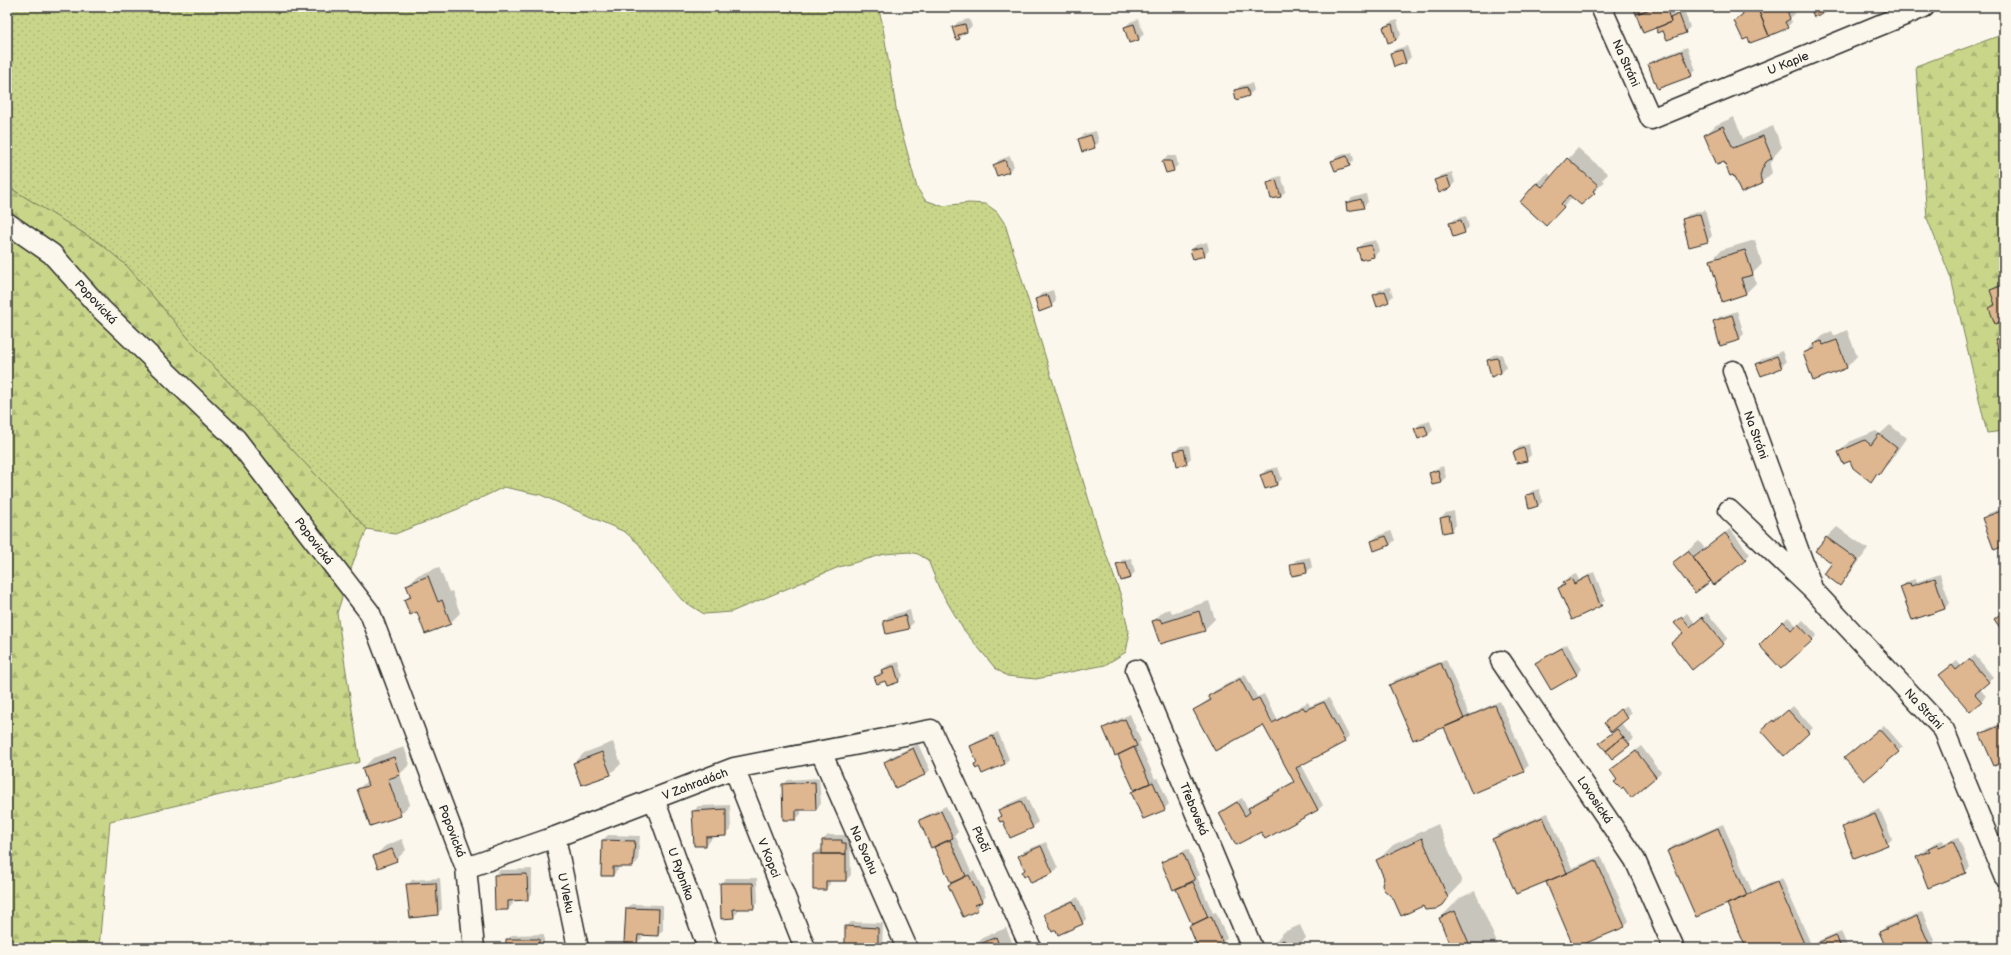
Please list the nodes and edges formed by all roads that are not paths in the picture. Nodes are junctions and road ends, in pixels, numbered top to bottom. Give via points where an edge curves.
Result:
1 (1601, 7) edge
2 (1924, 7) edge
3 (1651, 119) joint
4 (7, 223) edge
5 (1733, 371) dead end
6 (1729, 510) dead end
7 (1812, 589) junction
8 (1501, 661) dead end
9 (1136, 670) dead end
10 (932, 730) joint
11 (822, 752) junction
12 (734, 768) junction
13 (654, 800) junction
14 (555, 837) junction
15 (466, 868) junction
16 (2004, 876) edge
17 (474, 948) edge
18 (578, 948) edge
19 (708, 948) edge
20 (805, 948) edge
21 (907, 948) edge
22 (1031, 948) edge
23 (1252, 948) edge
24 (1674, 948) edge

1 - 3 street, Na Stráni
2 - 3 street, U Kaple
4 - 15 street, Popovická via 52,254 101,309 236,439 370,614
5 - 7 street, Na Stráni
6 - 7 street, Na Stráni
7 - 16 street, Na Stráni via 1944,730
8 - 24 street, Lovosická via 1635,860
9 - 23 street, Třebovská
10 - 11 street, V Zahradách
10 - 22 street, Ptačí
11 - 12 street, V Zahradách
11 - 21 street, Na Svahu
12 - 13 street, V Zahradách
12 - 20 street, V Kopci
13 - 14 street, V Zahradách
13 - 19 street, U Rybníka
14 - 15 street, V Zahradách
14 - 18 street, U Vleku
15 - 17 street, Popovická

